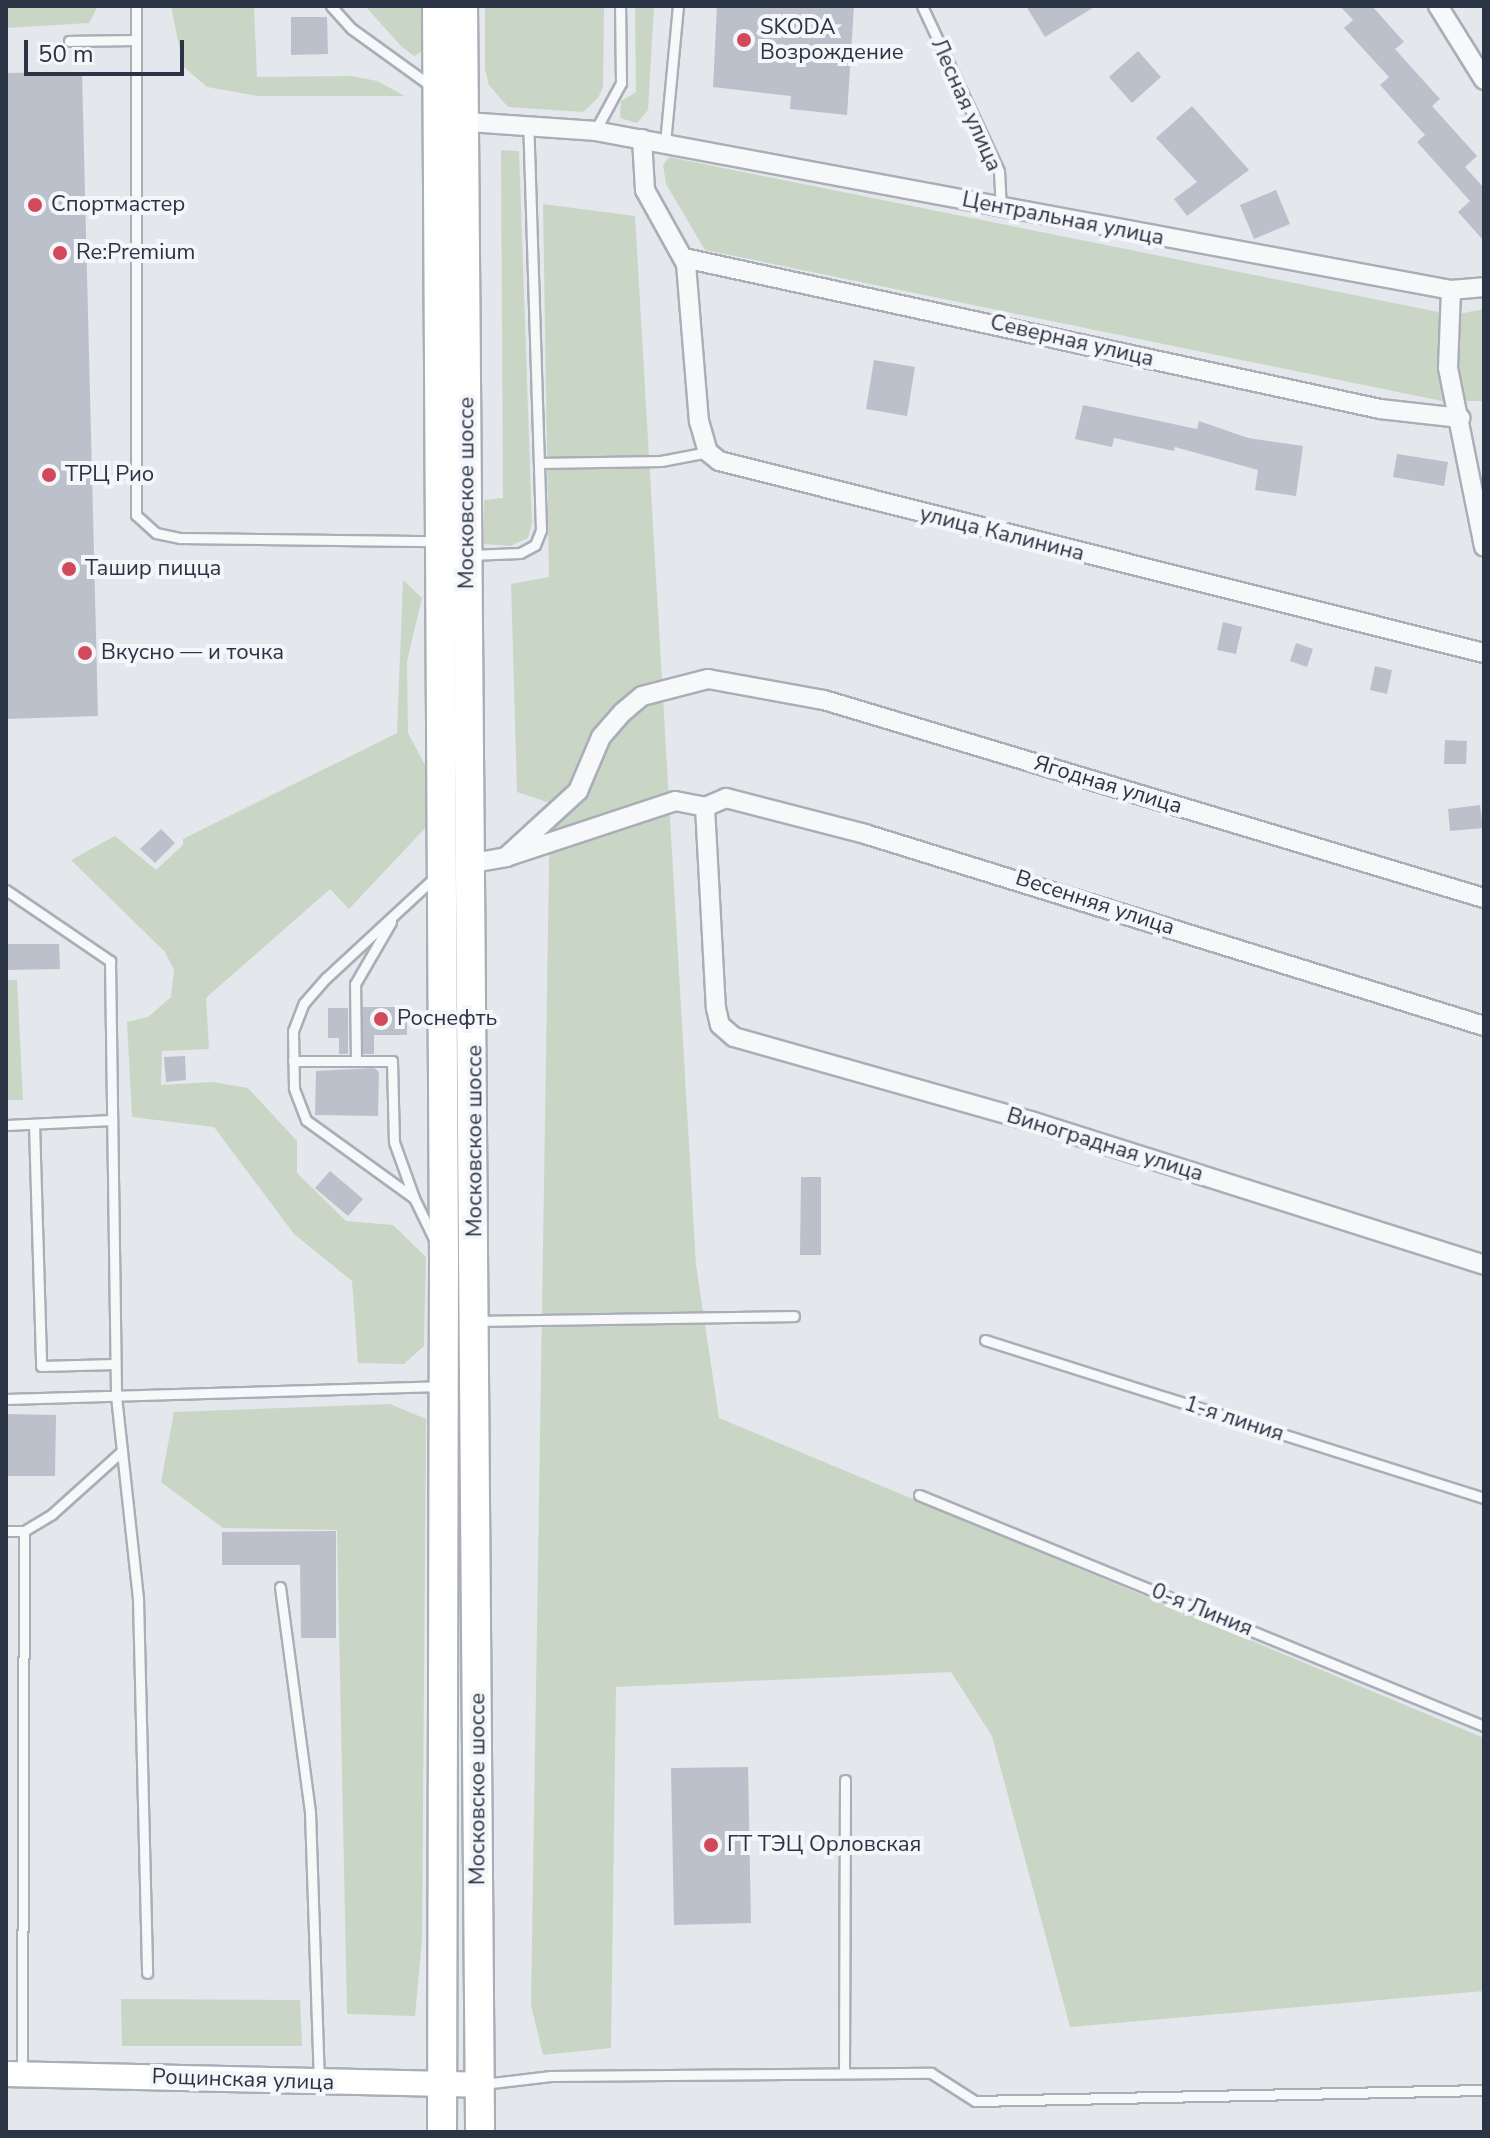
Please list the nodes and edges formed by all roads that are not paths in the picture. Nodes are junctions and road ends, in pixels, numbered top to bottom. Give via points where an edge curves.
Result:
1 (136, 6) edge
2 (331, 6) edge
3 (437, 6) edge
4 (463, 6) edge
5 (620, 6) edge
6 (678, 6) edge
7 (922, 6) edge
8 (1438, 6) edge
9 (132, 40) junction
10 (69, 41) dead end
11 (1484, 80) edge
12 (438, 91) junction
13 (452, 121) junction
14 (528, 126) junction
15 (595, 131) junction
16 (642, 139) junction
17 (665, 143) junction
18 (1001, 206) junction
19 (685, 261) junction
20 (1484, 287) edge
21 (1451, 290) junction
22 (1460, 418) junction
23 (708, 452) junction
24 (539, 463) junction
25 (1484, 546) edge
26 (453, 557) junction
27 (1484, 653) edge
28 (705, 807) junction
29 (506, 857) junction
30 (473, 863) junction
31 (441, 872) junction
32 (6, 890) edge
33 (1484, 898) edge
34 (397, 912) junction
35 (1484, 1026) edge
36 (293, 1061) junction
37 (356, 1061) junction
38 (112, 1120) junction
39 (34, 1124) junction
40 (6, 1125) edge
41 (414, 1198) junction
42 (444, 1260) junction
43 (1484, 1265) edge
44 (794, 1316) dead end
45 (476, 1321) junction
46 (985, 1340) dead end
47 (115, 1364) junction
48 (444, 1386) junction
49 (116, 1396) junction
50 (6, 1399) edge
51 (122, 1451) junction
52 (919, 1495) dead end
53 (1484, 1498) edge
54 (6, 1531) edge
55 (24, 1531) junction
56 (280, 1587) dead end
57 (1484, 1726) edge
58 (845, 1780) dead end
59 (147, 1973) dead end
60 (844, 2073) junction
61 (14, 2074) edge
62 (319, 2082) junction
63 (441, 2084) junction
64 (480, 2085) junction
65 (1484, 2090) edge
66 (442, 2132) edge
67 (480, 2132) edge

1 - 9 lane
2 - 12 lane via 352,29
3 - 12 main road, Московское шоссе
4 - 13 main road, Московское шоссе
5 - 15 lane via 621,83
6 - 17 lane
7 - 18 lane, Лесная улица via 999,171
8 - 11 street
9 - 10 lane
9 - 26 lane via 136,515 156,533 180,538
12 - 13 main road, Московское шоссе
13 - 14 street, Центральная улица
13 - 26 main road, Московское шоссе
14 - 15 street, Центральная улица
14 - 24 lane
15 - 16 street, Центральная улица
16 - 17 street, Центральная улица
16 - 19 street via 645,190
17 - 18 street, Центральная улица
18 - 21 street, Центральная улица
19 - 22 street, Северная улица via 1380,409
19 - 23 street via 699,421
20 - 21 street, Центральная улица
21 - 22 street via 1448,368
22 - 25 street
23 - 24 lane via 661,461
23 - 27 street, улица Калинина via 732,466
24 - 26 lane via 541,530 535,545 520,553
26 - 30 main road, Московское шоссе
26 - 31 main road, Московское шоссе
28 - 29 street, Весенняя улица via 675,801
28 - 35 street, Весенняя улица via 726,798 865,834
28 - 43 street, Виноградная улица via 716,1008 726,1031 757,1048 1031,1121
29 - 30 street, Весенняя улица
29 - 33 street, Ягодная улица via 578,791 601,737 642,696 708,679 824,700
30 - 45 main road, Московское шоссе
31 - 34 lane
31 - 42 main road, Московское шоссе
32 - 38 lane via 110,961
34 - 36 lane via 304,1003 293,1031
34 - 37 lane via 355,984
36 - 37 lane
36 - 41 lane via 297,1105 306,1120
37 - 41 lane via 392,1061 394,1142
38 - 39 lane
38 - 47 lane
39 - 40 lane
39 - 47 lane via 41,1366
41 - 42 lane
42 - 48 main road, Московское шоссе
44 - 45 lane
45 - 64 main road, Московское шоссе
46 - 53 lane, 1-я линия
47 - 49 lane
48 - 49 lane
48 - 63 main road, Московское шоссе
49 - 50 lane
49 - 51 lane
51 - 55 lane via 52,1514
51 - 59 lane via 138,1599
52 - 57 lane, 0-я Линия
54 - 55 lane
55 - 61 lane
56 - 62 lane via 310,1812
58 - 60 lane
60 - 64 lane via 551,2076
60 - 65 lane via 931,2073 975,2101
61 - 62 main road, Рощинская улица
62 - 63 main road, Рощинская улица
63 - 64 main road, Рощинская улица
63 - 66 main road, Московское шоссе
64 - 67 main road, Московское шоссе

